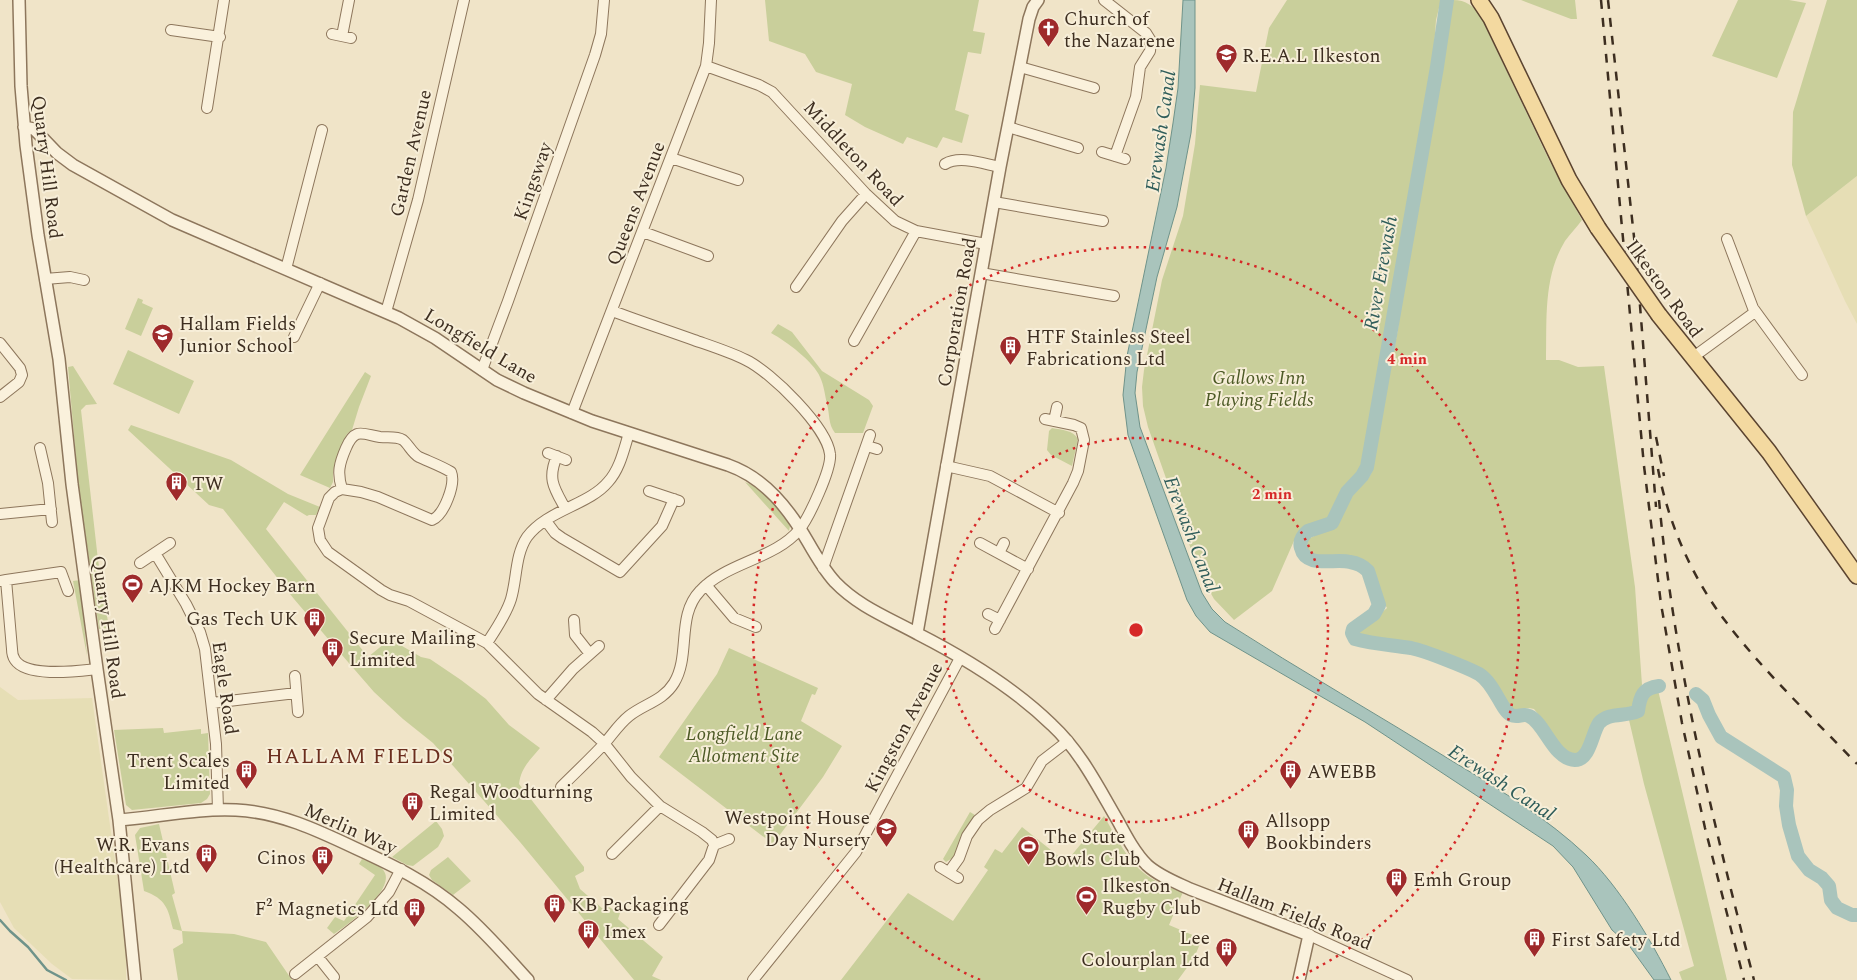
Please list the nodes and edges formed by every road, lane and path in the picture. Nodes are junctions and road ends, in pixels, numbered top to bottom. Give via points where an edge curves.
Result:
1 (19, 0) edge
2 (224, 0) edge
3 (349, 0) edge
4 (464, 0) edge
5 (604, 0) edge
6 (711, 0) edge
7 (1038, 0) edge
8 (1104, 0) edge
9 (1479, 0) edge
10 (171, 30) dead end
11 (342, 36) dead end
12 (220, 37) junction
13 (706, 66) junction
14 (1020, 66) junction
15 (1094, 88) dead end
16 (211, 103) dead end
17 (24, 127) junction
18 (1008, 127) junction
19 (322, 130) dead end
20 (1078, 148) dead end
21 (1102, 152) dead end
22 (671, 158) junction
23 (943, 167) dead end
24 (1000, 167) junction
25 (738, 180) dead end
26 (866, 194) junction
27 (994, 202) junction
28 (1098, 222) dead end
29 (916, 231) junction
30 (643, 232) junction
31 (1727, 239) dead end
32 (986, 244) junction
33 (708, 256) dead end
34 (286, 269) junction
35 (982, 273) junction
36 (45, 279) junction
37 (84, 280) dead end
38 (320, 283) junction
39 (796, 287) dead end
40 (1114, 296) dead end
41 (612, 311) junction
42 (386, 312) junction
43 (1755, 312) junction
44 (294, 337) dead end
45 (854, 341) dead end
46 (0, 343) edge
47 (1692, 358) junction
48 (482, 370) junction
49 (1802, 375) dead end
50 (0, 397) edge
51 (1057, 407) dead end
52 (572, 413) junction
53 (629, 433) junction
54 (870, 435) dead end
55 (40, 448) dead end
56 (557, 456) dead end
57 (946, 466) junction
58 (342, 489) junction
59 (649, 491) dead end
60 (565, 508) junction
61 (51, 509) junction
62 (1058, 513) junction
63 (0, 514) edge
64 (308, 521) dead end
65 (546, 521) junction
66 (52, 522) dead end
67 (320, 522) junction
68 (800, 529) junction
69 (170, 543) dead end
70 (980, 543) dead end
71 (155, 553) junction
72 (140, 563) dead end
73 (823, 568) junction
74 (1028, 569) junction
75 (620, 572) junction
76 (1857, 576) edge
77 (629, 578) dead end
78 (3, 580) edge
79 (706, 585) junction
80 (68, 591) dead end
81 (988, 614) dead end
82 (573, 620) dead end
83 (756, 628) dead end
84 (917, 633) junction
85 (487, 642) junction
86 (600, 646) dead end
87 (590, 654) junction
88 (960, 658) junction
89 (96, 669) junction
90 (294, 676) dead end
91 (296, 693) junction
92 (546, 700) junction
93 (212, 703) junction
94 (298, 712) dead end
95 (1068, 741) junction
96 (604, 743) junction
97 (561, 787) dead end
98 (660, 806) junction
99 (218, 810) junction
100 (119, 820) junction
101 (730, 839) dead end
102 (714, 845) junction
103 (611, 854) dead end
104 (401, 869) junction
105 (958, 878) dead end
106 (659, 925) dead end
107 (1309, 935) junction
108 (318, 957) junction
109 (295, 974) dead end
110 (334, 977) dead end
111 (135, 980) edge
112 (528, 980) edge
113 (753, 980) edge
114 (1299, 980) edge
115 (1407, 980) edge

1 - 17 street, Quarry Hill Road
2 - 12 street
3 - 11 street
4 - 42 street, Garden Avenue via 414,213
5 - 48 street, Kingsway via 595,55
6 - 13 street, Queens Avenue
7 - 14 street, Corporation Road via 1030,15
8 - 21 street via 1146,33 1151,41 1150,52 1140,67 1136,97 1120,158
9 - 47 main road, Ilkeston Road, bridge via 1491,18 1570,180 1598,228
10 - 12 street
12 - 16 street
13 - 22 street, Queens Avenue
13 - 26 street, Middleton Road via 772,92
14 - 15 street
14 - 18 street, Corporation Road
17 - 34 street, Longfield Lane via 34,129 73,165 164,216
17 - 36 street, Quarry Hill Road
18 - 20 street
18 - 24 street, Corporation Road
19 - 34 street
22 - 25 street
22 - 30 street, Queens Avenue
23 - 24 street via 952,161 964,160
24 - 27 street, Corporation Road
26 - 29 street, Middleton Road via 895,221
26 - 39 street via 842,221
27 - 28 street
27 - 32 street, Corporation Road
29 - 32 street, Middleton Road
29 - 45 street
30 - 33 street
30 - 41 street, Queens Avenue
31 - 43 street
32 - 35 street, Corporation Road
34 - 38 street, Longfield Lane
35 - 40 street
35 - 57 street, Corporation Road
36 - 37 street via 70,276
36 - 89 street, Quarry Hill Road via 59,359 68,456
38 - 42 street, Longfield Lane
38 - 44 street
41 - 52 street, Queens Avenue
41 - 68 street via 747,360 793,398 827,443 831,461
42 - 48 street, Longfield Lane via 424,331
43 - 47 street
43 - 49 street
46 - 50 street via 22,375 19,382
47 - 76 main road, Ilkeston Road via 1769,452
48 - 52 street, Longfield Lane via 517,390
51 - 62 street via 1050,420 1078,426 1084,436 1076,477
52 - 53 street, Longfield Lane
53 - 60 street via 617,469 607,484 593,495
53 - 68 street, Longfield Lane via 736,468 768,489
54 - 73 street via 872,448
55 - 61 street
56 - 60 street via 551,479
57 - 62 street via 990,476
57 - 84 street, Corporation Road
58 - 58 street via 338,479 339,464 349,441 364,432 402,440 418,456 451,472 453,481 441,513 432,520 361,492
58 - 67 street via 329,498
59 - 75 street via 677,500 662,526
60 - 65 street
61 - 63 street
61 - 66 street
62 - 74 street
64 - 67 street
65 - 75 street via 562,538
65 - 85 street via 527,537 508,608
67 - 85 street via 320,540 337,560 390,595 409,601
68 - 73 street, Longfield Lane
68 - 79 street via 777,547
69 - 71 street
70 - 74 street via 1001,548
71 - 72 street
71 - 93 street, Eagle Road via 200,632
73 - 84 street, Longfield Lane via 864,606
74 - 81 street via 998,624
75 - 77 street
78 - 80 street via 61,572
78 - 89 street via 15,661 27,668 50,672
79 - 83 street via 734,618
79 - 96 street via 692,602 686,624 682,667 673,685 659,699 628,717
82 - 87 street via 576,636
84 - 88 street, Hallam Fields Road
85 - 92 street
86 - 87 street
87 - 92 street via 564,677
88 - 95 street, Hallam Fields Road via 1027,704
88 - 113 street, Kingston Avenue via 856,852
89 - 100 street, Quarry Hill Road
90 - 91 street
91 - 93 street
91 - 94 street
92 - 96 street
93 - 99 street, Eagle Road
95 - 105 street via 1044,759 1026,788 978,820 967,836 959,858 945,870
95 - 107 street, Hallam Fields Road via 1131,844 1150,867 1173,881
96 - 97 street
96 - 98 street
98 - 102 street via 702,832
98 - 103 street
99 - 100 street, Merlin Way
99 - 104 street, Merlin Way via 249,811 281,818 323,833
100 - 111 street, Quarry Hill Road
101 - 102 street
102 - 106 street via 709,860
104 - 108 street via 389,892 367,918
104 - 112 street, Merlin Way via 460,910
107 - 114 street
107 - 115 street, Hallam Fields Road
108 - 109 street
108 - 110 street

